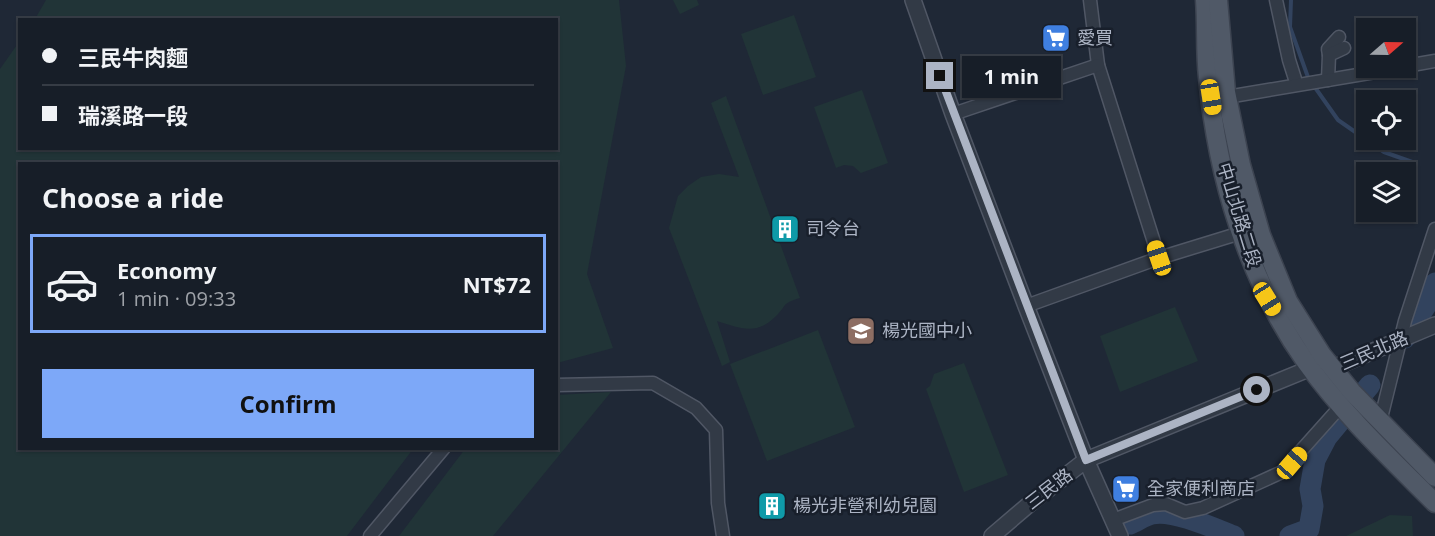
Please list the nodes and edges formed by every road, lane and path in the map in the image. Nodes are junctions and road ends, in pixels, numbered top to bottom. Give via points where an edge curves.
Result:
1 (913, 0) edge
2 (1090, 0) edge
3 (1205, 0) edge
4 (1218, 0) edge
5 (1276, 0) edge
6 (1341, 43) dead end
7 (1435, 61) edge
8 (1098, 64) junction
9 (1416, 64) edge
10 (1356, 75) edge
11 (1326, 80) junction
12 (1299, 82) junction
13 (1227, 97) junction
14 (953, 114) junction
15 (1259, 227) junction
16 (1435, 229) edge
17 (1241, 233) junction
18 (1159, 258) junction
19 (1026, 306) junction
20 (1435, 325) edge
21 (1401, 340) junction
22 (1311, 368) junction
23 (1333, 368) junction
24 (558, 385) edge
25 (1346, 399) junction
26 (1367, 417) junction
27 (442, 450) edge
28 (1086, 460) junction
29 (1435, 477) edge
30 (1435, 503) edge
31 (1115, 530) edge
32 (370, 536) edge
33 (723, 536) edge
34 (992, 536) edge

1 - 14 street
2 - 8 street
3 - 17 main road, 中山北路二段 via 1208,77 1223,175
4 - 13 main road, 中山北路二段
5 - 12 street via 1289,60
6 - 11 street via 1329,56
7 - 9 street
8 - 14 street
8 - 18 street
10 - 11 street
11 - 12 street
12 - 13 street
13 - 15 main road, 中山北路二段
14 - 19 street
15 - 17 street
15 - 23 main road, 中山北路二段 via 1288,301
16 - 21 street
17 - 18 street
17 - 22 main road, 中山北路二段 via 1267,299
18 - 19 street
19 - 28 street
20 - 21 street, 三民北路
21 - 23 street, 三民北路
21 - 26 street
22 - 23 street, 三民北路
22 - 25 main road, 中山北路二段
22 - 28 street, 三民路
23 - 25 main road, 中山北路二段
24 - 33 street via 653,383 696,408 716,430
25 - 26 main road
25 - 31 street via 1282,472 1203,508 1185,512 1166,504 1153,505
26 - 29 main road
26 - 30 main road
27 - 32 street
28 - 31 street
28 - 34 street, 三民路

